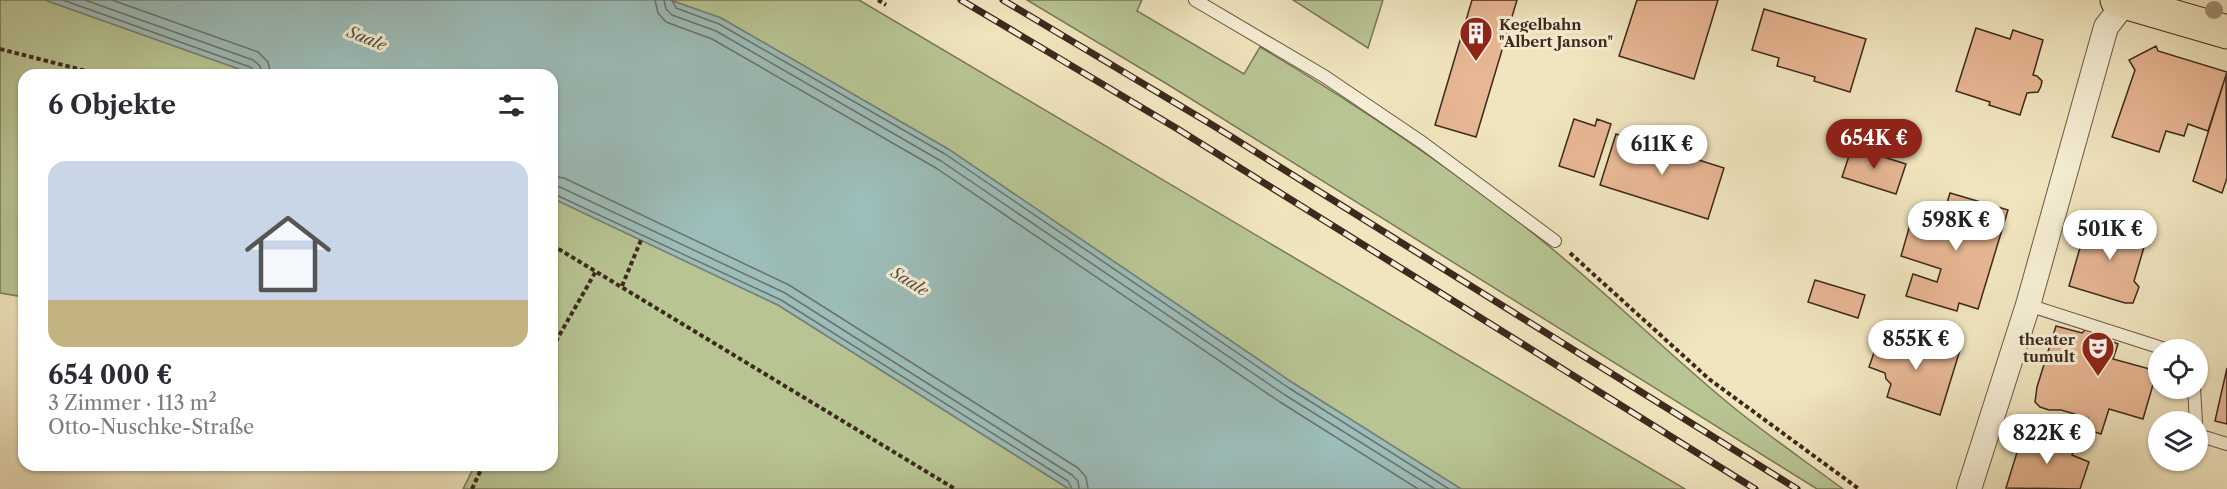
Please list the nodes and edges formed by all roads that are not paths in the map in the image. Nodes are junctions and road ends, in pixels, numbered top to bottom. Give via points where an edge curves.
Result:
1 (1195, 0) edge
2 (2123, 1) edge
3 (2227, 32) edge
4 (1555, 241) road end
5 (2028, 305) junction
6 (2148, 344) edge
7 (2208, 438) edge
8 (2227, 444) edge
9 (1969, 489) edge

1 - 4 lane via 1352,95
2 - 3 main road
2 - 5 street via 2106,27
5 - 6 lane
5 - 9 street
7 - 8 lane

